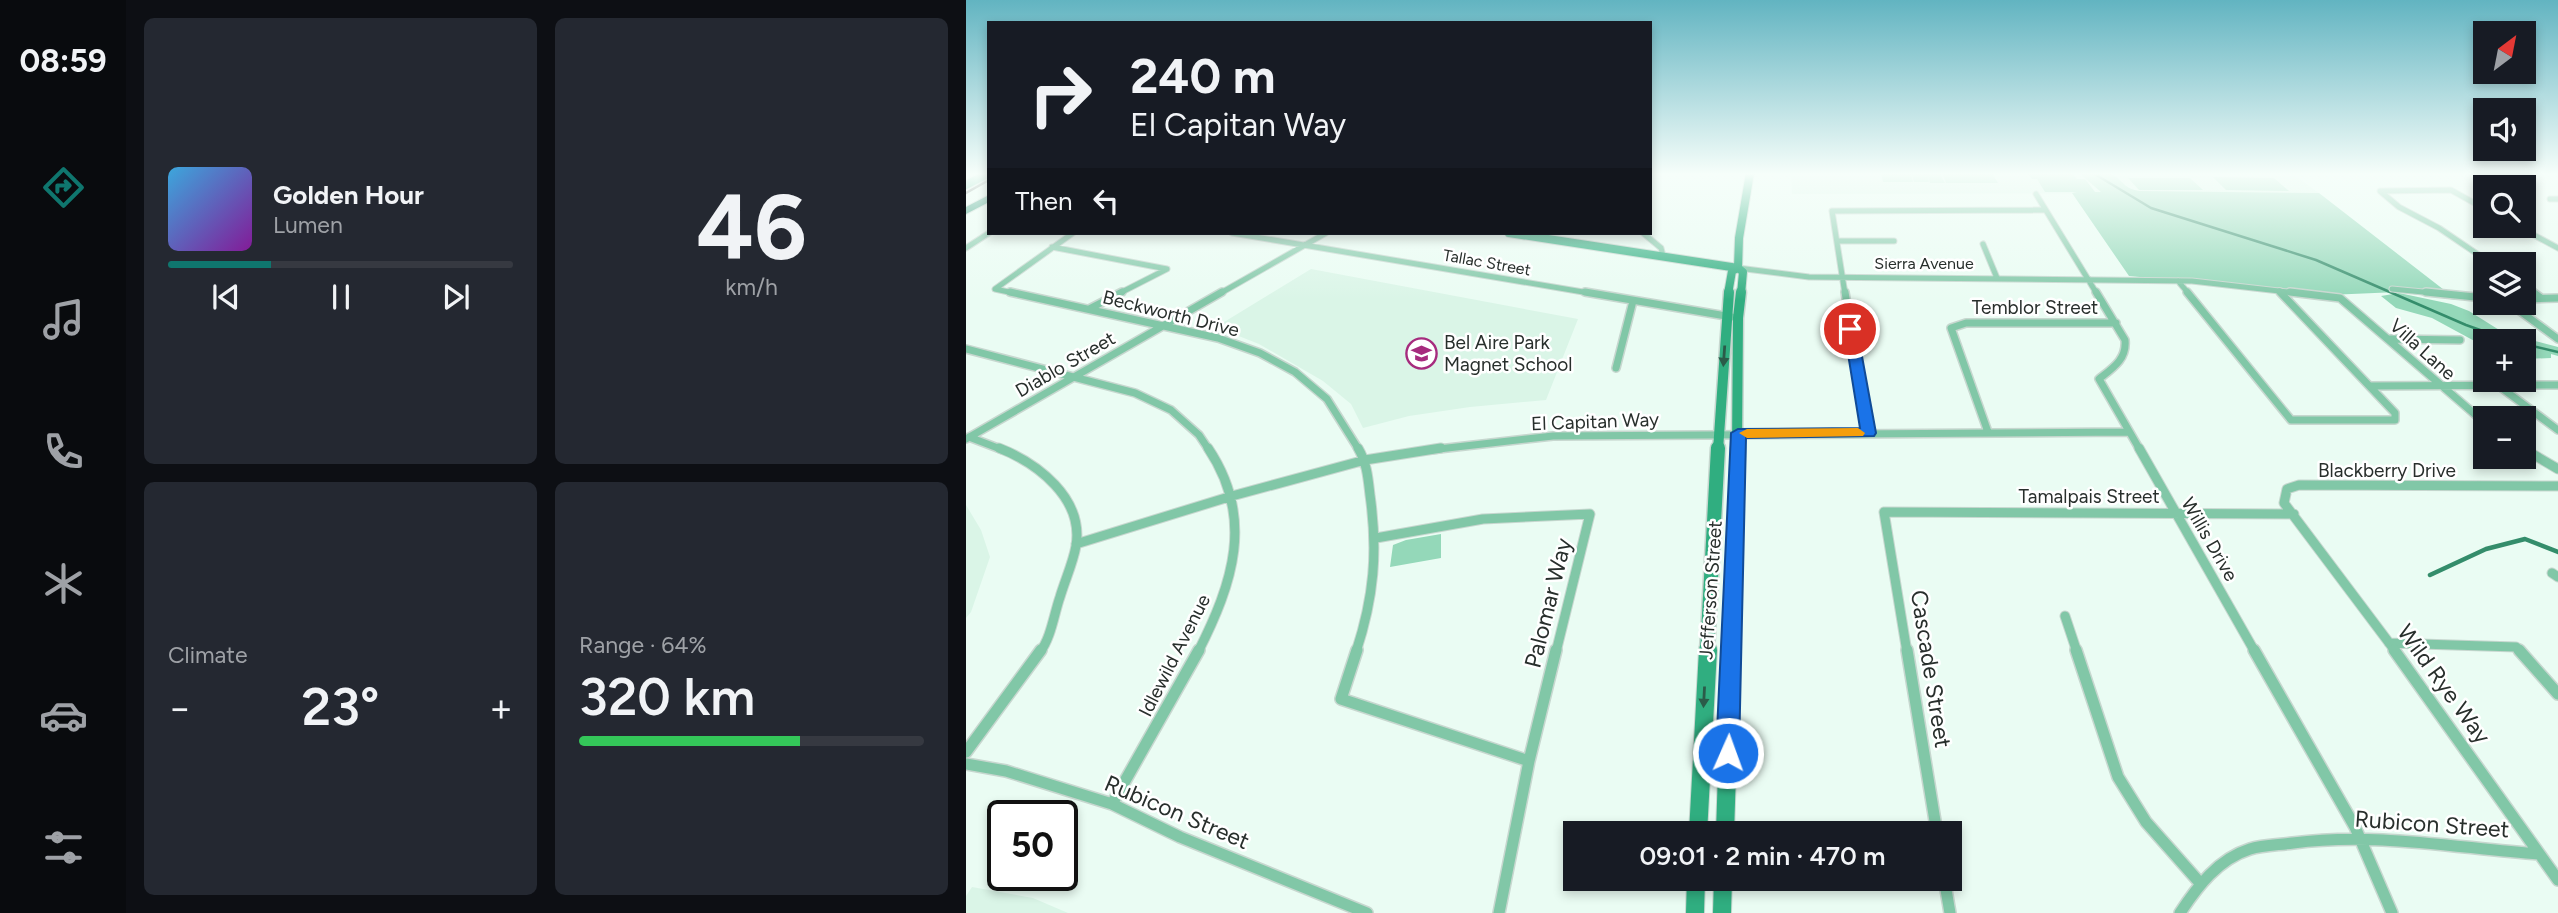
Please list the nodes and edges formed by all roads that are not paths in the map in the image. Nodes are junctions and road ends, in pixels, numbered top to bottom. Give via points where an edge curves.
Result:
1 (1743, 216) edge
2 (1833, 216) edge
3 (2048, 216) edge
4 (2415, 216) edge
5 (987, 234) edge
6 (1070, 235) edge
7 (1244, 235) edge
8 (1322, 235) edge
9 (1522, 235) edge
10 (1645, 235) edge
11 (2536, 236) edge
12 (1837, 241) junction
13 (1895, 241) dead end
14 (1983, 244) dead end
15 (1305, 245) junction
16 (1052, 247) junction
17 (966, 248) edge
18 (2558, 248) edge
19 (2474, 252) edge
20 (1663, 256) junction
21 (1738, 268) junction
22 (1841, 278) junction
23 (1997, 278) junction
24 (2088, 278) junction
25 (2178, 281) junction
26 (2392, 289) dead end
27 (2279, 291) junction
28 (2536, 294) edge
29 (2340, 298) joint
30 (2473, 298) edge
31 (2536, 298) edge
32 (2542, 298) junction
33 (2558, 299) edge
34 (1633, 301) junction
35 (1089, 309) junction
36 (2525, 315) edge
37 (1724, 316) junction
38 (1738, 318) junction
39 (2116, 323) junction
40 (1164, 326) junction
41 (2558, 339) edge
42 (2390, 340) junction
43 (2460, 340) dead end
44 (966, 349) edge
45 (1616, 368) dead end
46 (1074, 377) junction
47 (2536, 385) edge
48 (2558, 385) edge
49 (2370, 386) junction
50 (2440, 386) junction
51 (2473, 386) edge
52 (2507, 392) edge
53 (2473, 413) edge
54 (2558, 430) edge
55 (1987, 432) junction
56 (2128, 432) junction
57 (1738, 433) junction
58 (1868, 433) junction
59 (1719, 434) junction
60 (967, 437) edge
61 (2536, 456) edge
62 (1365, 460) junction
63 (2558, 469) edge
64 (2558, 486) edge
65 (1233, 496) junction
66 (1884, 512) joint
67 (2174, 512) junction
68 (2294, 514) junction
69 (1376, 538) junction
70 (1076, 544) junction
71 (2065, 617) dead end
72 (2389, 643) junction
73 (2558, 694) edge
74 (966, 752) edge
75 (1529, 761) junction
76 (966, 764) edge
77 (1112, 804) junction
78 (1699, 821) edge
79 (1725, 821) edge
80 (1935, 821) edge
81 (2360, 839) junction
82 (2539, 854) junction
83 (2558, 880) edge
84 (2200, 883) junction
85 (1696, 891) edge
86 (1723, 891) edge
87 (1946, 891) edge
88 (1367, 913) edge
89 (1499, 913) edge
90 (1695, 913) edge
91 (1722, 913) edge
92 (1950, 913) edge
93 (2180, 913) edge
94 (2392, 913) edge

1 - 21 main road, Jefferson Street
2 - 12 street
3 - 24 street, Willis Drive
4 - 19 street
5 - 17 street
6 - 16 street, Beckworth Drive
7 - 15 street, Tallac Street
8 - 15 street, Diablo Street
9 - 20 main road, Sierra Avenue
10 - 20 street via 1661,248
11 - 18 street
12 - 13 street
12 - 22 street
14 - 23 street
15 - 34 street, Tallac Street
15 - 40 street, Diablo Street
16 - 35 street, Beckworth Drive via 995,289
16 - 35 street via 1167,269
20 - 21 main road, Sierra Avenue
21 - 22 street, Sierra Avenue
21 - 37 main road, Jefferson Street via 1732,271
21 - 38 main road, Jefferson Street via 1743,272
22 - 23 street, Sierra Avenue
22 - 58 street
23 - 24 street, Sierra Avenue
24 - 25 street, Sierra Avenue
24 - 39 street, Willis Drive
25 - 27 street, Sierra Avenue
25 - 49 street via 2291,420 2395,420 2395,413
26 - 30 street
27 - 29 street, Sierra Avenue
27 - 49 street
28 - 32 street
29 - 42 street, Villa Lane
31 - 32 street
32 - 33 street
34 - 37 street, Tallac Street
34 - 45 street
35 - 40 street, Beckworth Drive
36 - 41 street
37 - 38 street, Tallac Street
37 -> 59 main road, Jefferson Street
38 - 57 main road, Jefferson Street
39 - 55 street, Temblor Street via 1955,325 1950,331
39 - 56 street, Willis Drive via 2126,352 2099,379
40 - 46 street, Diablo Street
40 - 62 street, Beckworth Drive via 1218,338 1294,372 1327,399
42 - 43 street
42 - 50 street, Villa Lane
44 - 46 street, Idlewild Avenue
46 - 60 street, Diablo Street
46 - 65 street, Idlewild Avenue via 1135,393 1171,410 1199,435
47 - 48 street
49 - 50 street
50 - 51 street
50 - 53 street, Villa Lane
52 - 54 street
55 - 56 street, El Capitan Way
55 - 58 street, El Capitan Way
56 - 67 street, Willis Drive
57 - 58 street, El Capitan Way
57 - 59 street, El Capitan Way
57 - 79 main road, Jefferson Street
59 - 62 street, El Capitan Way via 1553,436
59 -> 78 main road, Jefferson Street
60 - 70 street via 1019,456 1044,472 1074,516
61 - 63 street
62 - 65 street, El Capitan Way
62 - 69 street, Beckworth Drive
64 - 68 street, Blackberry Drive via 2299,485 2287,489 2284,503
65 - 70 street, El Capitan Way
65 - 77 street, Idlewild Avenue via 1235,549 1224,594 1188,672
66 - 67 street, Tamalpais Street
66 - 80 street, Cascade Street
67 - 68 street, Tamalpais Street
67 - 81 street, Willis Drive
68 - 72 street, Wild Rye Way
69 - 75 street, Beckworth Drive via 1363,632 1341,699
69 - 75 street, Palomar Way via 1483,519 1590,514
70 - 74 street via 1044,647
71 - 84 street via 2118,777 2146,822
72 - 73 street via 2516,647
72 - 82 street, Wild Rye Way
75 - 89 street, Palomar Way
76 - 77 street, Rubicon Street via 1006,771
77 - 88 street, Rubicon Street via 1180,837
81 - 82 street, Rubicon Street via 2428,841
81 - 84 street, Rubicon Street via 2250,849
81 - 94 street, Willis Drive
82 - 83 street, Wild Rye Way
84 - 93 street, Rubicon Street
85 - 90 main road
86 - 91 street
87 - 92 street

